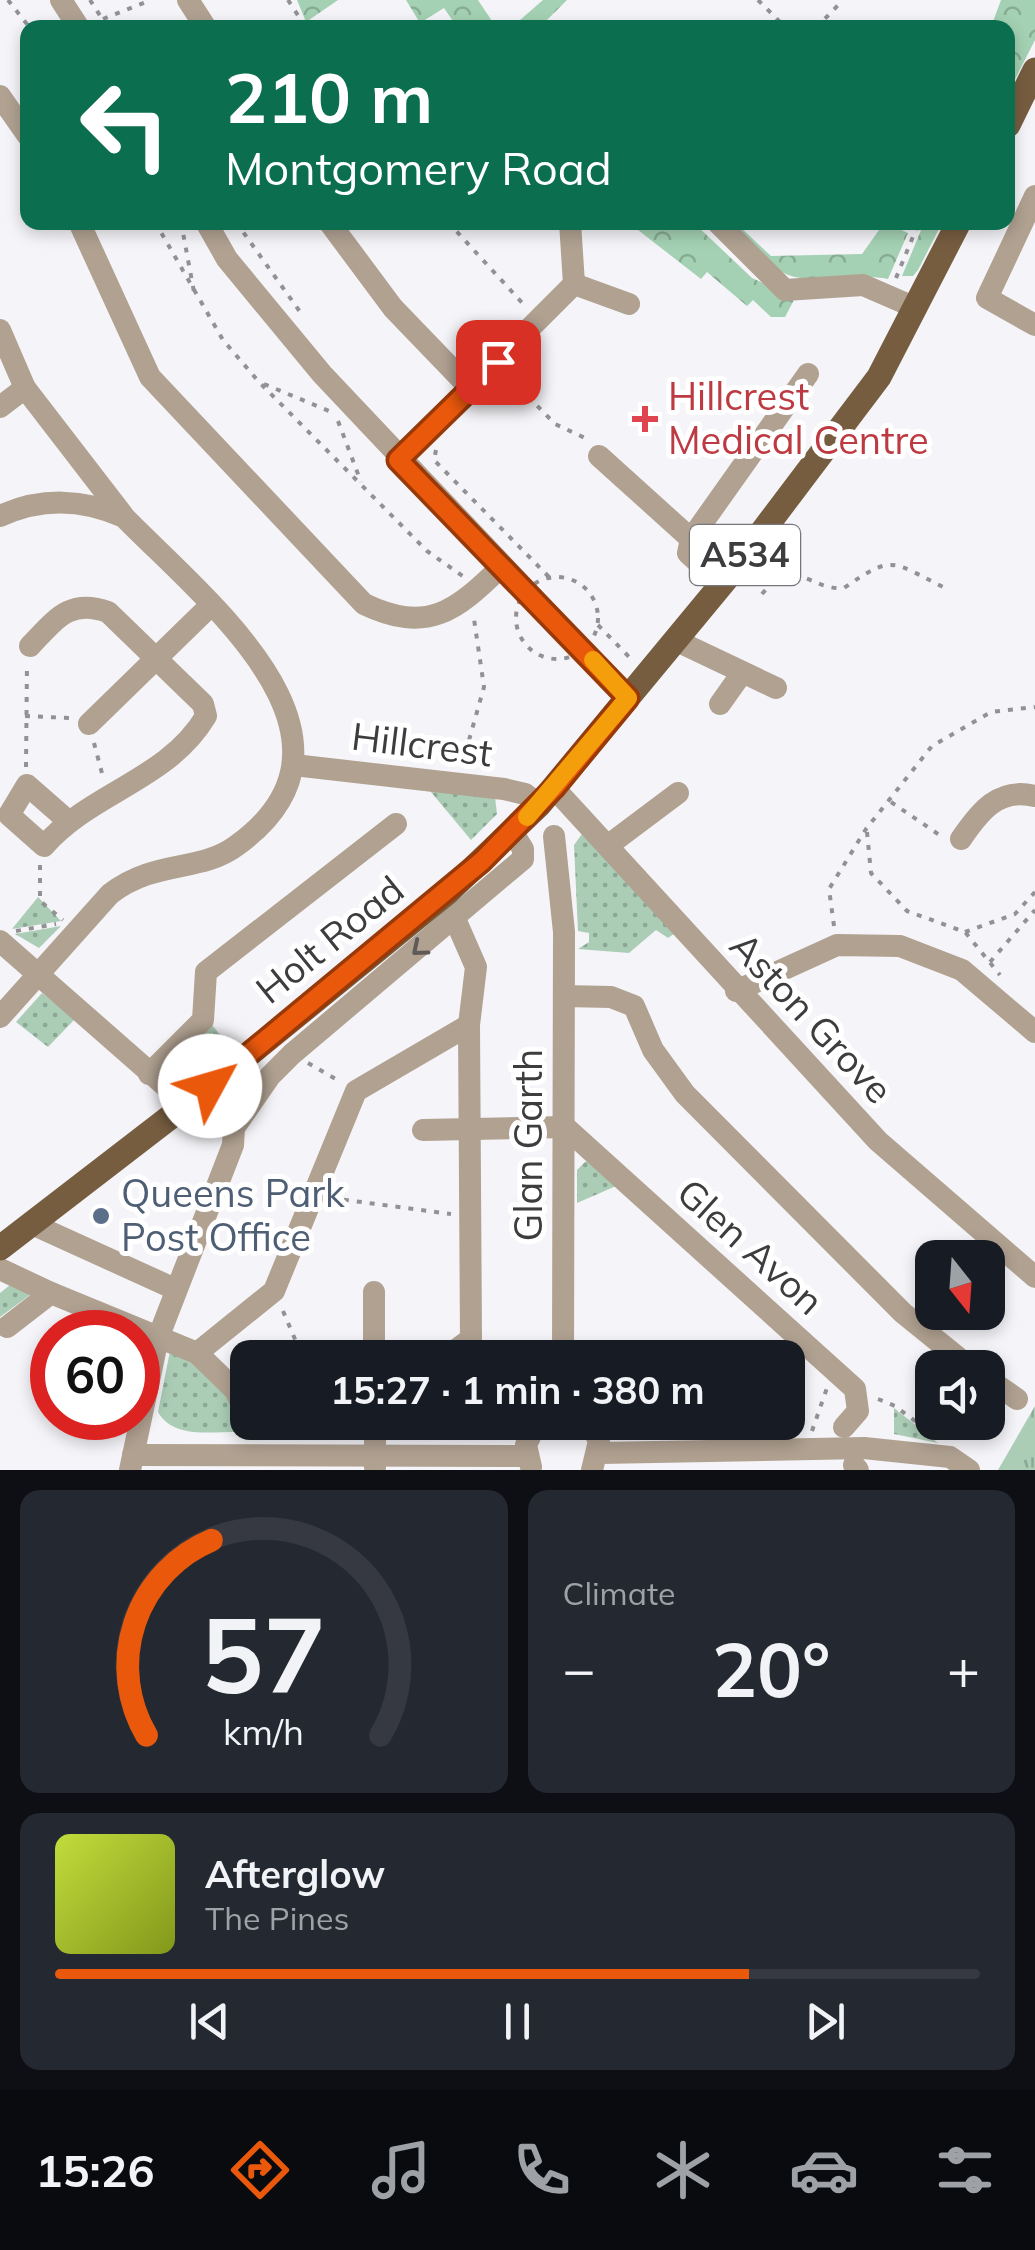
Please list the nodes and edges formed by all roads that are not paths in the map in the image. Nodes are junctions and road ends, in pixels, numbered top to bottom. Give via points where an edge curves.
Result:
1 (1035, 70) edge
2 (0, 96) edge
3 (1015, 111) edge
4 (20, 125) edge
5 (1035, 196) edge
6 (83, 230) edge
7 (211, 230) edge
8 (336, 230) edge
9 (571, 230) edge
10 (725, 230) edge
11 (955, 230) edge
12 (574, 284) junction
13 (629, 304) dead end
14 (916, 308) junction
15 (1035, 325) edge
16 (0, 330) edge
17 (808, 374) dead end
18 (26, 388) junction
19 (470, 389) junction
20 (0, 407) edge
21 (599, 456) road end
22 (398, 460) junction
23 (0, 516) edge
24 (124, 517) junction
25 (692, 539) junction
26 (502, 566) junction
27 (722, 584) junction
28 (210, 606) junction
29 (676, 640) junction
30 (30, 646) road end
31 (156, 658) junction
32 (742, 673) junction
33 (776, 688) dead end
34 (628, 698) junction
35 (720, 704) dead end
36 (90, 724) road end
37 (294, 765) junction
38 (678, 794) dead end
39 (547, 796) junction
40 (1035, 796) edge
41 (66, 820) junction
42 (396, 824) dead end
43 (513, 832) junction
44 (554, 836) dead end
45 (960, 839) road end
46 (610, 844) junction
47 (455, 919) junction
48 (0, 938) edge
49 (38, 974) junction
50 (736, 991) junction
51 (564, 996) junction
52 (0, 1017) edge
53 (469, 1025) junction
54 (1035, 1032) edge
55 (149, 1074) junction
56 (210, 1086) junction
57 (186, 1105) junction
58 (234, 1128) junction
59 (565, 1128) junction
60 (470, 1129) junction
61 (423, 1130) dead end
62 (32, 1224) junction
63 (0, 1248) edge
64 (0, 1269) edge
65 (1035, 1276) edge
66 (175, 1289) junction
67 (374, 1292) dead end
68 (51, 1293) junction
69 (91, 1310) edge
70 (7, 1326) dead end
71 (160, 1332) edge
72 (160, 1339) edge
73 (374, 1340) edge
74 (469, 1340) edge
75 (563, 1340) edge
76 (949, 1350) edge
77 (197, 1353) junction
78 (230, 1385) edge
79 (1005, 1390) edge
80 (1017, 1398) dead end
81 (844, 1427) dead end
82 (859, 1461) edge
83 (131, 1462) edge
84 (253, 1462) edge
85 (596, 1462) edge
86 (375, 1463) edge
87 (530, 1463) edge
88 (959, 1464) edge

1 - 3 main road
2 - 4 street
5 - 15 street via 987,298
6 - 26 street via 150,377 364,604 395,618 428,620 477,591
7 - 22 street via 272,317
8 - 19 street via 393,308
9 - 12 street
10 - 14 street via 785,290 863,285
11 - 14 main road, Holt Road / A534
12 - 13 street
12 - 19 street
14 - 27 main road, Holt Road / A534 via 879,376
16 - 18 street
17 - 25 street
18 - 20 street
18 - 24 street
19 - 22 street
21 - 25 street
22 - 26 street
23 - 24 street via 66,502 94,504
24 - 28 street
25 - 27 street via 688,553
26 - 34 street
27 - 29 main road, Holt Road / A534
28 - 31 street
28 - 37 street via 280,693 292,727
29 - 32 street
29 - 34 main road, Holt Road / A534
30 - 31 street via 68,607 90,605 108,612
31 - 36 street
31 - 41 street via 204,704 206,716 166,763
32 - 33 street
32 - 35 street
34 - 39 main road, Holt Road / A534
37 - 39 street, Hillcrest
37 - 49 street via 271,815 252,834 207,860 130,879
38 - 46 street
39 - 43 main road, Holt Road / A534
39 - 46 street, Aston Grove
40 - 45 street via 1016,792 994,800
41 - 41 street via 27,784 9,815 44,846
42 - 55 street via 206,972 202,1020
43 - 47 street, Holt Road via 522,859
43 - 56 main road, Holt Road / A534
44 - 51 street, Glan Garth
46 - 50 street, Aston Grove
47 - 53 street via 476,966
47 -> 58 street, Holt Road via 292,1054
48 - 49 street
49 - 52 street
49 - 55 street
50 - 54 street via 837,946 900,946 962,970
50 - 65 street, Aston Grove via 878,1141
51 - 59 street, Glan Garth
51 - 76 street via 611,997 634,1006 653,1050 684,1094 903,1313
53 - 60 street
53 - 77 street via 356,1091 274,1291
55 - 57 street
56 - 57 main road, Holt Road / A534
56 - 58 street
57 - 62 main road, Holt Road / A534
58 - 66 street, Holt Road
59 - 60 street
59 - 75 street, Glan Garth
59 - 81 street, Glen Avon via 854,1389 858,1411
60 - 61 street
60 - 74 street
62 - 63 main road, Holt Road / A534
62 - 66 street
64 - 68 street
66 - 71 street, Holt Road
67 - 73 street
68 - 69 street
68 - 70 street
72 - 77 street
77 - 78 street
79 - 80 street
82 - 85 street via 811,1449
82 - 88 street
83 - 84 street
84 - 86 street
86 - 87 street

